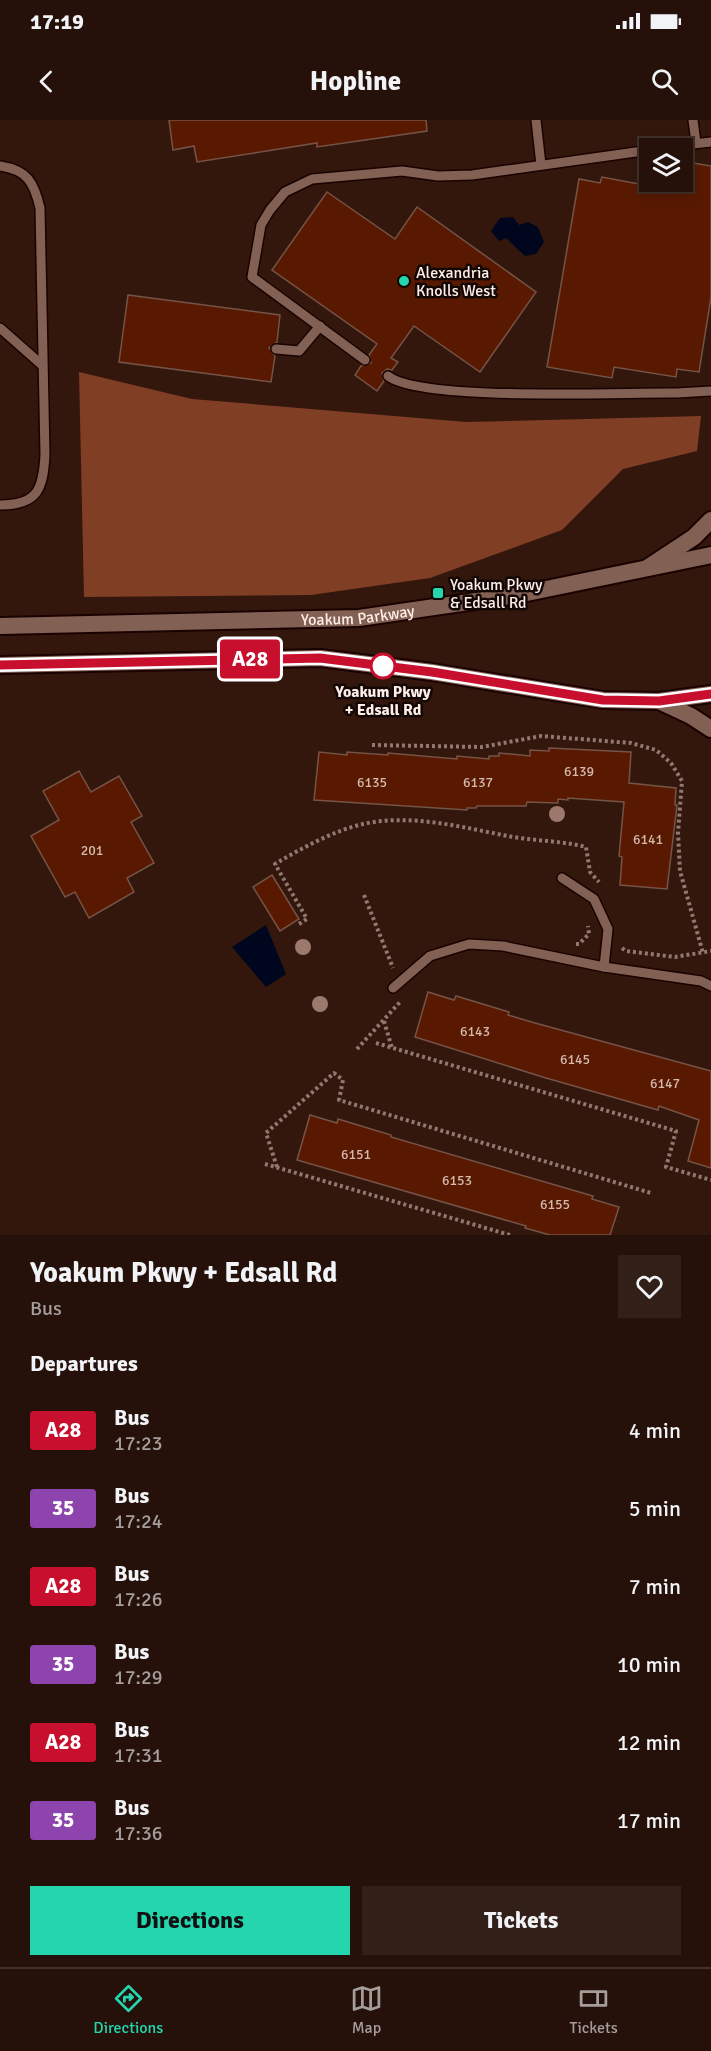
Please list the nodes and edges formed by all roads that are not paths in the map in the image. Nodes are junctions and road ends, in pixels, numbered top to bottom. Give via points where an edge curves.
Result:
1 (536, 120) edge
2 (693, 120) edge
3 (711, 141) edge
4 (693, 143) edge
5 (696, 143) junction
6 (639, 152) edge
7 (541, 165) junction
8 (0, 166) edge
9 (320, 326) junction
10 (0, 328) edge
11 (276, 349) dead end
12 (365, 360) dead end
13 (42, 365) junction
14 (388, 376) dead end
15 (711, 391) edge
16 (0, 506) edge
17 (711, 520) edge
18 (711, 555) edge
19 (647, 568) junction
20 (0, 626) edge
21 (0, 665) edge
22 (711, 694) edge
23 (659, 701) junction
24 (711, 729) edge
25 (562, 878) dead end
26 (604, 967) junction
27 (711, 977) edge
28 (701, 981) junction
29 (711, 986) edge
30 (393, 988) dead end

1 - 7 lane
2 - 5 lane
3 - 5 lane
4 - 5 lane
6 - 7 lane
7 - 9 lane via 448,177 402,171 333,176 312,179 285,192 261,225 252,277
8 - 13 lane via 27,175 35,187 40,208
9 - 11 lane via 300,351
9 - 12 lane
10 - 13 lane
13 - 16 lane via 45,455 41,488 25,503
14 - 15 lane via 421,388 458,391
17 - 19 street via 694,537
18 - 19 street, Yoakum Parkway
19 - 20 street, Yoakum Parkway via 517,595 359,618
21 - 23 street via 320,658 603,700
22 - 23 street
23 - 24 street
25 - 26 lane via 594,899 608,929
26 - 28 lane
26 - 30 lane via 503,946 469,944 430,956
27 - 28 lane
28 - 29 lane

